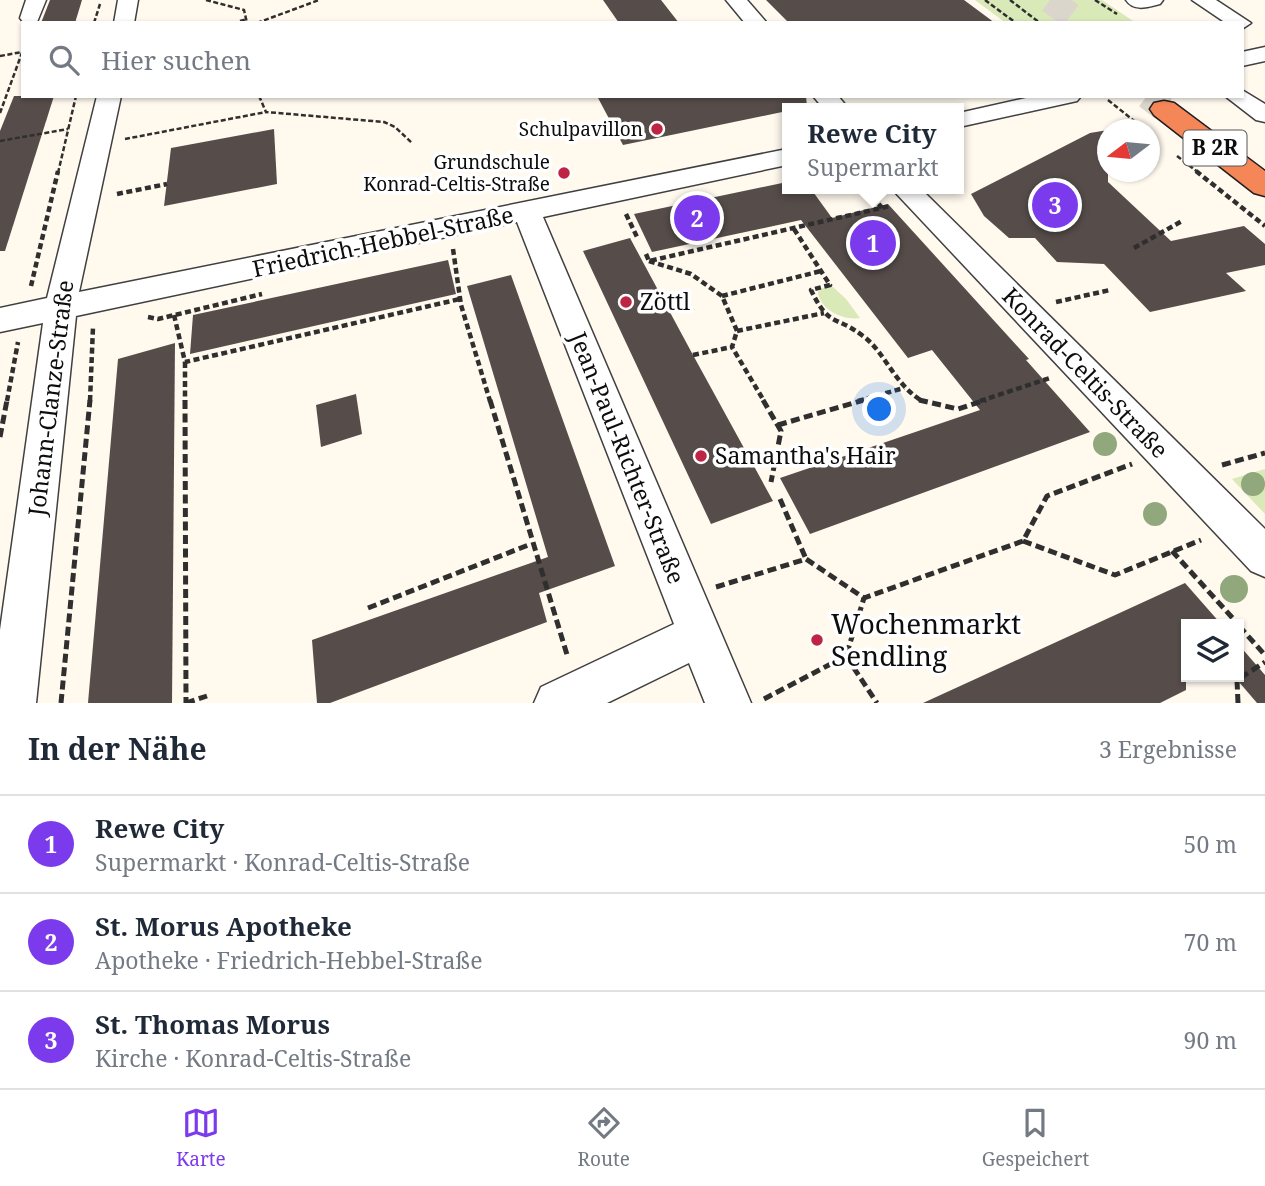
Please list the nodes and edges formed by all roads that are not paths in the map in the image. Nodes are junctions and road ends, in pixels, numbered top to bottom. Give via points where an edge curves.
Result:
1 (128, 0) edge
2 (736, 0) edge
3 (1136, 0) edge
4 (1153, 0) edge
5 (1202, 0) edge
6 (124, 21) edge
7 (755, 21) edge
8 (1239, 21) edge
9 (1265, 54) edge
10 (1244, 59) edge
11 (109, 98) edge
12 (1060, 98) edge
13 (1240, 98) edge
14 (1167, 114) edge
15 (1265, 115) edge
16 (964, 119) edge
17 (1265, 157) edge
18 (782, 158) edge
19 (1265, 186) edge
20 (910, 194) edge
21 (527, 213) junction
22 (78, 306) junction
23 (1023, 309) joint
24 (12, 318) edge
25 (1265, 557) edge
26 (700, 635) junction
27 (568, 698) edge
28 (744, 702) edge
29 (13, 703) edge

1 - 6 street
2 - 7 street
3 - 4 street
5 - 8 street
9 - 10 street
11 - 22 street, Johann-Clanze-Straße via 117,144 64,284
12 - 16 street
13 - 15 street
14 - 17 highway, B 2R
14 - 19 highway, B 2R
18 - 21 street, Friedrich-Hebbel-Straße
20 - 23 street, Konrad-Celtis-Straße
21 - 22 street, Friedrich-Hebbel-Straße
21 - 26 street, Jean-Paul-Richter-Straße
22 - 24 street, Friedrich-Hebbel-Straße
22 - 29 street, Johann-Clanze-Straße
23 - 25 street, Konrad-Celtis-Straße
26 - 27 street
26 - 28 street, Jean-Paul-Richter-Straße

